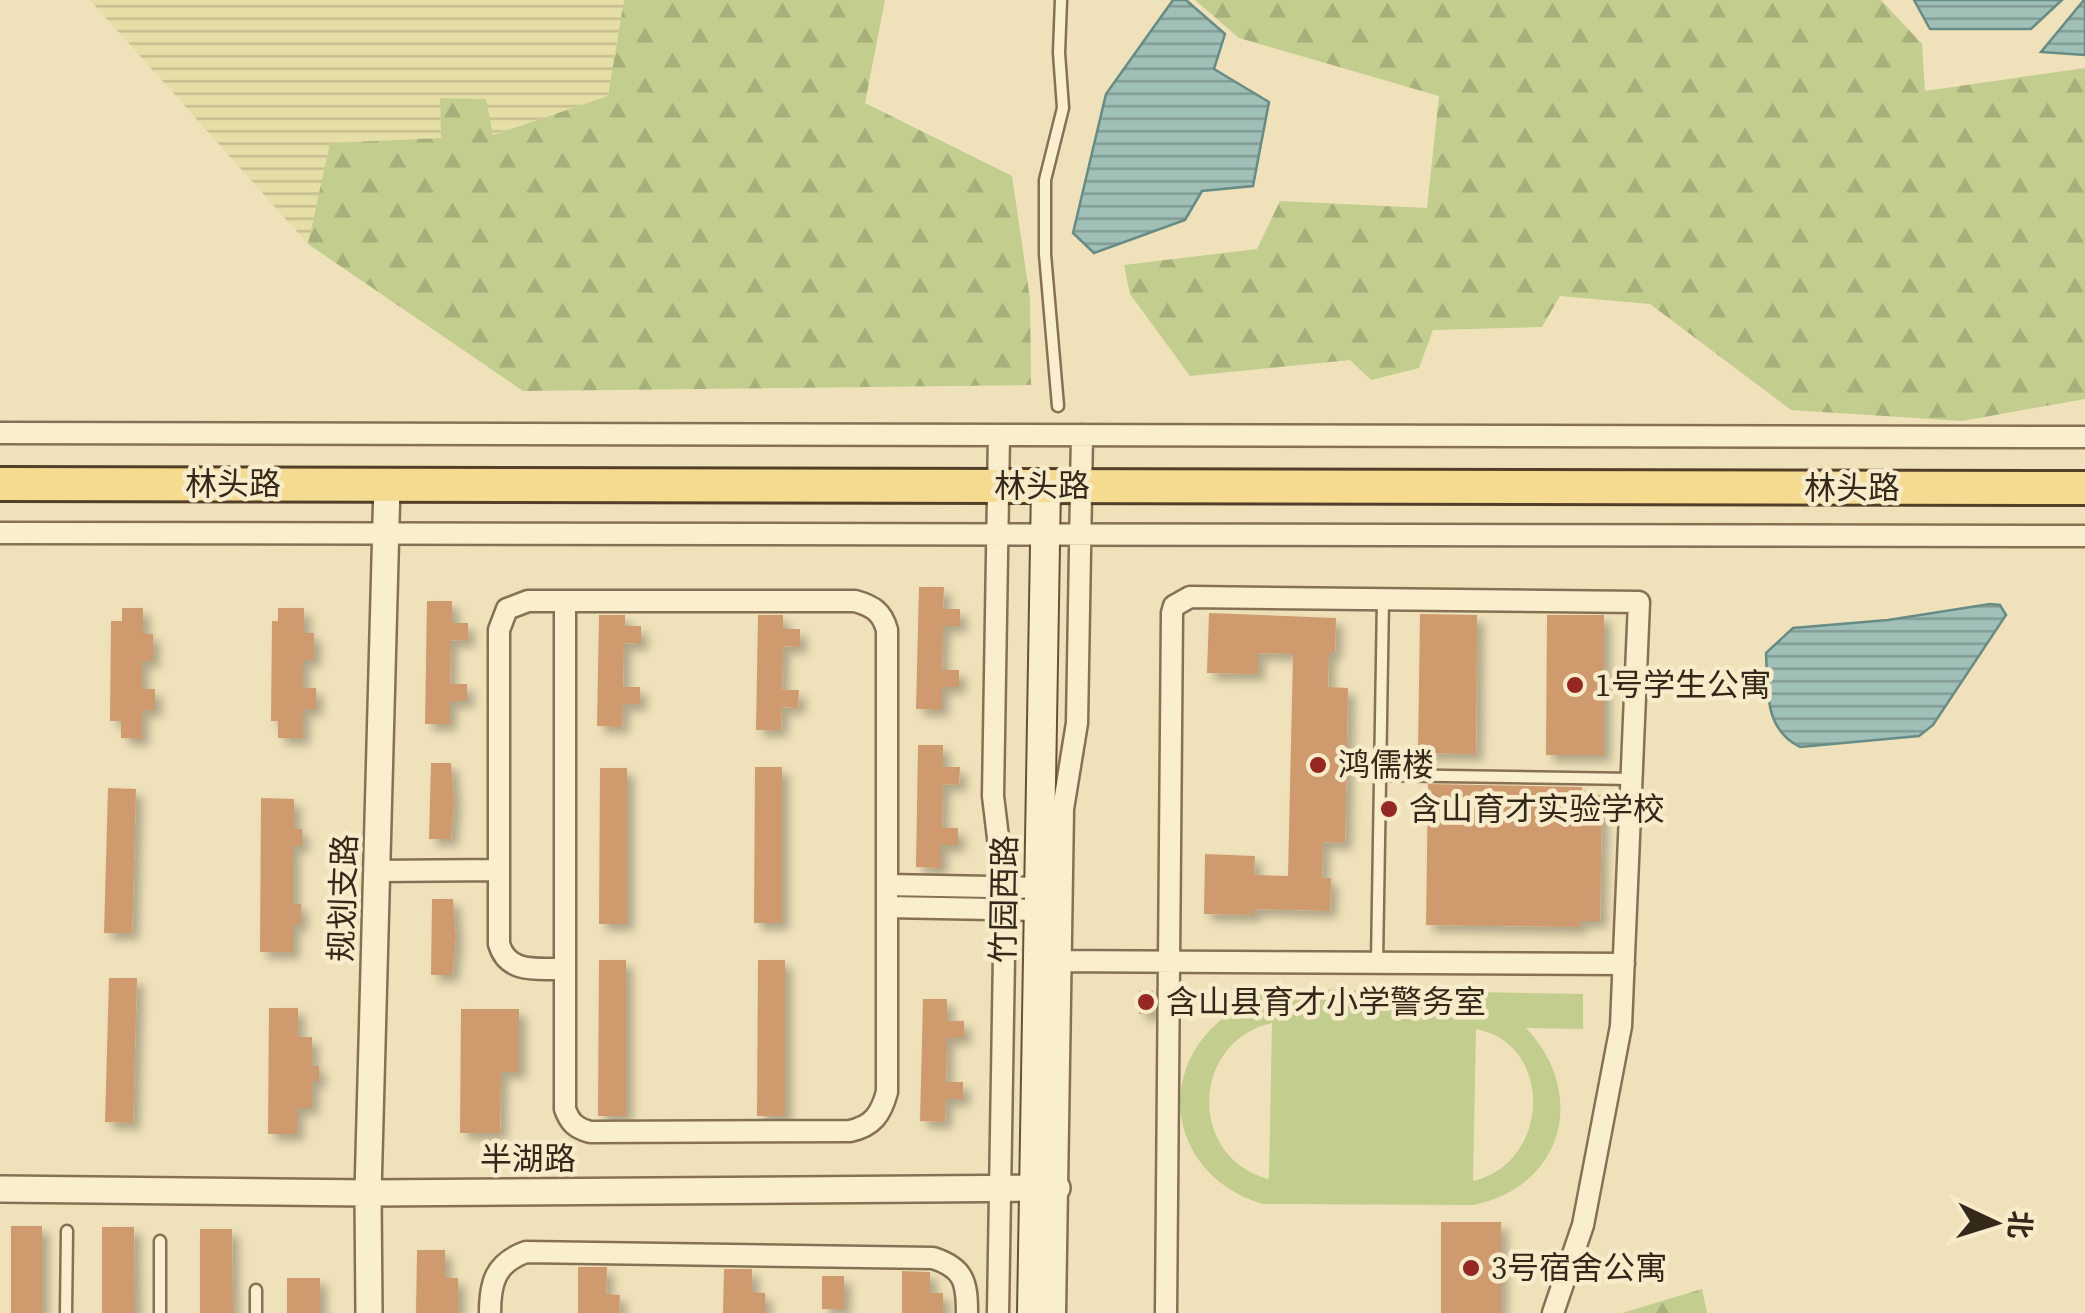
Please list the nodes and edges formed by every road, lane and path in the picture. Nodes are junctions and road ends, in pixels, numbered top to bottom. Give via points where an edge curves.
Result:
1 (1061, 0) edge
2 (1058, 406) dead end
3 (0, 433) edge
4 (999, 435) junction
5 (1082, 435) junction
6 (2085, 437) edge
7 (0, 484) edge
8 (387, 484) junction
9 (998, 486) junction
10 (1046, 486) junction
11 (1081, 486) junction
12 (2085, 488) edge
13 (0, 533) edge
14 (385, 534) junction
15 (997, 535) junction
16 (1045, 535) junction
17 (1080, 536) junction
18 (2085, 536) edge
19 (1383, 599) junction
20 (565, 601) junction
21 (1380, 775) junction
22 (1632, 778) junction
23 (499, 870) junction
24 (376, 871) junction
25 (887, 896) junction
26 (1004, 898) junction
27 (1039, 899) junction
28 (1038, 961) junction
29 (1168, 961) junction
30 (1378, 962) junction
31 (1624, 964) junction
32 (565, 969) junction
33 (1000, 1188) junction
34 (1046, 1188) junction
35 (0, 1189) edge
36 (368, 1193) junction
37 (67, 1231) dead end
38 (160, 1241) dead end
39 (256, 1290) dead end
40 (66, 1313) edge
41 (160, 1313) edge
42 (256, 1313) edge
43 (369, 1313) edge
44 (490, 1313) edge
45 (967, 1313) edge
46 (998, 1313) edge
47 (1032, 1313) edge
48 (1055, 1313) edge
49 (1166, 1313) edge
50 (1554, 1313) edge

1 - 2 lane via 1063,108 1045,180
3 - 4 street
4 - 5 street
4 - 9 street
5 - 6 street
5 - 11 street
7 - 8 main road, 林头路
8 - 9 main road, 林头路
8 - 14 street, 规划支路
9 - 10 main road, 林头路
9 - 15 street
10 - 11 main road, 林头路
10 - 16 main road, 竹园西路
11 - 12 main road, 林头路
11 - 17 street
13 - 14 street
14 - 15 street
14 - 24 street, 规划支路
15 - 16 street
15 - 26 street via 993,796
16 - 17 street
16 - 27 main road, 竹园西路
17 - 18 street
17 - 34 street via 1077,722 1062,809
19 - 21 lane
19 - 22 street via 1639,602
19 - 29 street via 1190,597 1174,606
20 - 23 street via 516,603 501,620
20 - 25 street via 855,601 876,609 887,630
20 - 32 street
21 - 22 lane
21 - 30 lane
22 - 31 street
23 - 24 street
23 - 32 street via 502,955 520,968
24 - 36 street, 规划支路
25 - 26 street
25 - 32 street via 887,1092 864,1128 578,1128 565,1109
26 - 27 street
26 - 33 street
27 - 28 main road, 竹园西路
28 - 29 street
28 - 34 main road, 竹园西路
29 - 30 street
29 - 49 street
30 - 31 street
31 - 50 street via 1622,1026 1586,1207
33 - 34 street, 半湖路
33 - 36 street, 半湖路
33 - 46 street
34 - 47 main road, 竹园西路
34 - 48 street
35 - 36 street, 半湖路
36 - 43 street, 规划支路
37 - 40 lane
38 - 41 lane
39 - 42 lane
44 - 45 street via 497,1270 526,1252 933,1258 962,1277

